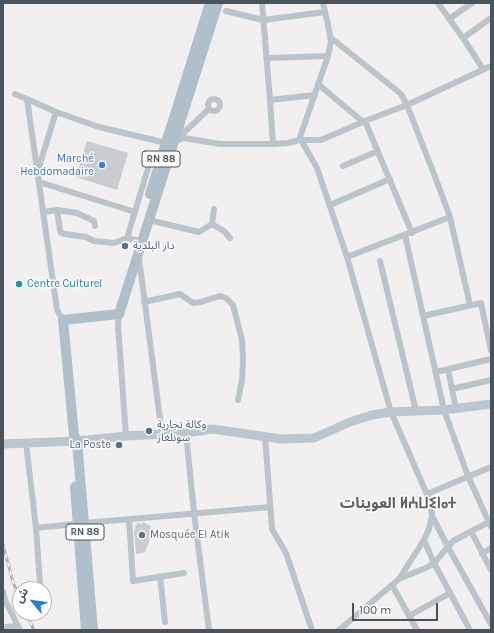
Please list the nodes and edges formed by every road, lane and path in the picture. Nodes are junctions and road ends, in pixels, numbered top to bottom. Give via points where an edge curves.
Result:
1 (210, 3) edge
2 (218, 3) edge
3 (262, 3) edge
4 (324, 3) edge
5 (438, 3) edge
6 (472, 3) edge
7 (226, 11) dead end
8 (326, 12) junction
9 (491, 18) edge
10 (449, 19) junction
11 (263, 20) junction
12 (330, 37) junction
13 (463, 38) junction
14 (202, 40) junction
15 (328, 56) junction
16 (266, 58) junction
17 (491, 66) edge
18 (483, 69) junction
19 (318, 84) junction
20 (15, 94) dead end
21 (315, 94) junction
22 (27, 98) junction
23 (270, 100) junction
24 (407, 105) junction
25 (209, 109) dead end
26 (56, 112) junction
27 (364, 121) junction
28 (300, 140) junction
29 (170, 142) junction
30 (273, 144) junction
31 (378, 151) junction
32 (161, 158) junction
33 (343, 166) dead end
34 (37, 172) junction
35 (390, 179) junction
36 (39, 182) junction
37 (330, 205) junction
38 (214, 209) dead end
39 (57, 210) junction
40 (43, 212) junction
41 (135, 212) junction
42 (450, 217) junction
43 (149, 220) junction
44 (212, 224) junction
45 (95, 226) dead end
46 (412, 232) junction
47 (405, 235) junction
48 (230, 238) dead end
49 (131, 239) junction
50 (138, 254) junction
51 (347, 257) junction
52 (380, 261) dead end
53 (144, 302) junction
54 (470, 305) junction
55 (116, 314) junction
56 (423, 316) junction
57 (63, 320) junction
58 (491, 351) edge
59 (491, 359) edge
60 (448, 369) junction
61 (436, 372) junction
62 (491, 380) edge
63 (452, 389) junction
64 (238, 400) dead end
65 (491, 404) edge
66 (456, 409) junction
67 (444, 410) junction
68 (416, 411) junction
69 (391, 412) junction
70 (186, 433) junction
71 (162, 434) junction
72 (126, 436) junction
73 (265, 436) junction
74 (74, 439) junction
75 (26, 443) junction
76 (3, 444) edge
77 (491, 467) edge
78 (468, 476) junction
79 (427, 494) junction
80 (270, 507) junction
81 (194, 514) junction
82 (432, 516) junction
83 (129, 519) junction
84 (81, 523) junction
85 (490, 524) edge
86 (36, 528) junction
87 (471, 531) junction
88 (424, 540) junction
89 (448, 548) junction
90 (491, 548) edge
91 (482, 554) junction
92 (434, 563) junction
93 (491, 570) edge
94 (184, 573) dead end
95 (160, 576) junction
96 (400, 579) junction
97 (40, 581) edge
98 (85, 582) junction
99 (392, 585) junction
100 (3, 592) edge
101 (450, 593) junction
102 (4, 600) edge
103 (409, 616) junction
104 (490, 621) edge
105 (166, 622) dead end
106 (3, 627) edge
107 (19, 628) edge
108 (86, 630) edge
109 (93, 630) edge
110 (209, 630) edge
111 (312, 630) edge
112 (339, 630) edge
113 (417, 630) edge
114 (470, 630) edge

1 - 14 main road, RN 88
2 - 14 main road, RN 88
3 - 11 street
4 - 8 street
5 - 10 street
6 - 10 street
7 - 11 street
8 - 11 street
8 - 12 street
9 - 13 street
10 - 13 street
11 - 16 street
12 - 15 street
12 - 24 street via 390,84 401,94
13 - 18 street
14 - 29 main road, RN 88
15 - 16 street
15 - 19 street
16 - 23 street
17 - 18 street
18 - 24 street
19 - 21 street
19 - 27 street
20 - 22 street
21 - 23 street
21 - 28 street
22 - 26 street
22 - 34 street
23 - 30 street
24 - 27 street
24 - 42 street
25 - 29 street
26 - 29 street via 99,127
26 - 34 street
27 - 28 street via 321,140
27 - 31 street
28 - 30 street
28 - 37 street via 317,168
29 - 30 street via 184,138 220,144
29 - 32 main road, RN 88
29 - 43 main road, RN 88
31 - 33 street
31 - 35 street
32 - 41 street via 152,155
32 - 49 main road, RN 88
34 - 36 street
35 - 37 street
35 - 46 street
36 - 40 street
36 - 41 street
37 - 51 street
38 - 44 street
39 - 40 street
39 - 45 street via 77,213 94,221
39 - 49 street via 61,233 86,237 94,241 114,242
40 - 57 street via 57,310
41 - 49 street
42 - 46 street
42 - 54 street
43 - 44 street via 199,232
43 - 50 main road, RN 88
44 - 48 street
46 - 47 street
47 - 51 street
47 - 56 street
49 - 55 main road, RN 88
50 - 53 street
50 - 55 main road, RN 88
51 - 69 street
52 - 68 street
53 - 64 street via 180,294 193,303 220,296 233,305 242,340 242,380
53 - 71 street
54 - 56 street
54 - 58 street via 481,303
55 - 57 main road
55 - 72 street
56 - 61 street
57 - 74 main road, RN 88
59 - 60 street
60 - 61 street
60 - 63 street
61 - 67 street
62 - 63 street
63 - 66 street
65 - 66 street
66 - 67 street
67 - 68 street
67 - 78 street
68 - 69 street
69 - 73 street via 350,422 314,438
69 - 79 street
70 - 71 street
70 - 73 street via 213,429
70 - 81 street
71 - 72 street
72 - 74 street
73 - 80 street
74 - 75 street
74 - 84 main road, RN 88
75 - 76 street
75 - 86 street
77 - 78 street
78 - 79 street
78 - 85 street
79 - 82 street
80 - 81 street
80 - 111 street via 272,529 286,553
81 - 83 street
81 - 110 street
82 - 88 street
82 - 89 street
83 - 84 street
83 - 95 street via 133,581
84 - 86 street
84 - 98 main road, RN 88
85 - 87 street
86 - 97 street
87 - 89 street via 453,541
87 - 91 street
88 - 92 street
88 - 96 street
89 - 92 street
89 - 104 street
90 - 91 street
91 - 93 street
92 - 96 street
92 - 101 street
94 - 95 street
95 - 105 street
96 - 99 street
98 - 108 main road, RN 88
98 - 109 main road, RN 88
99 - 103 street
99 - 112 street
100 - 102 street
101 - 103 street
101 - 114 street
102 - 107 street
103 - 113 street
106 - 107 street

